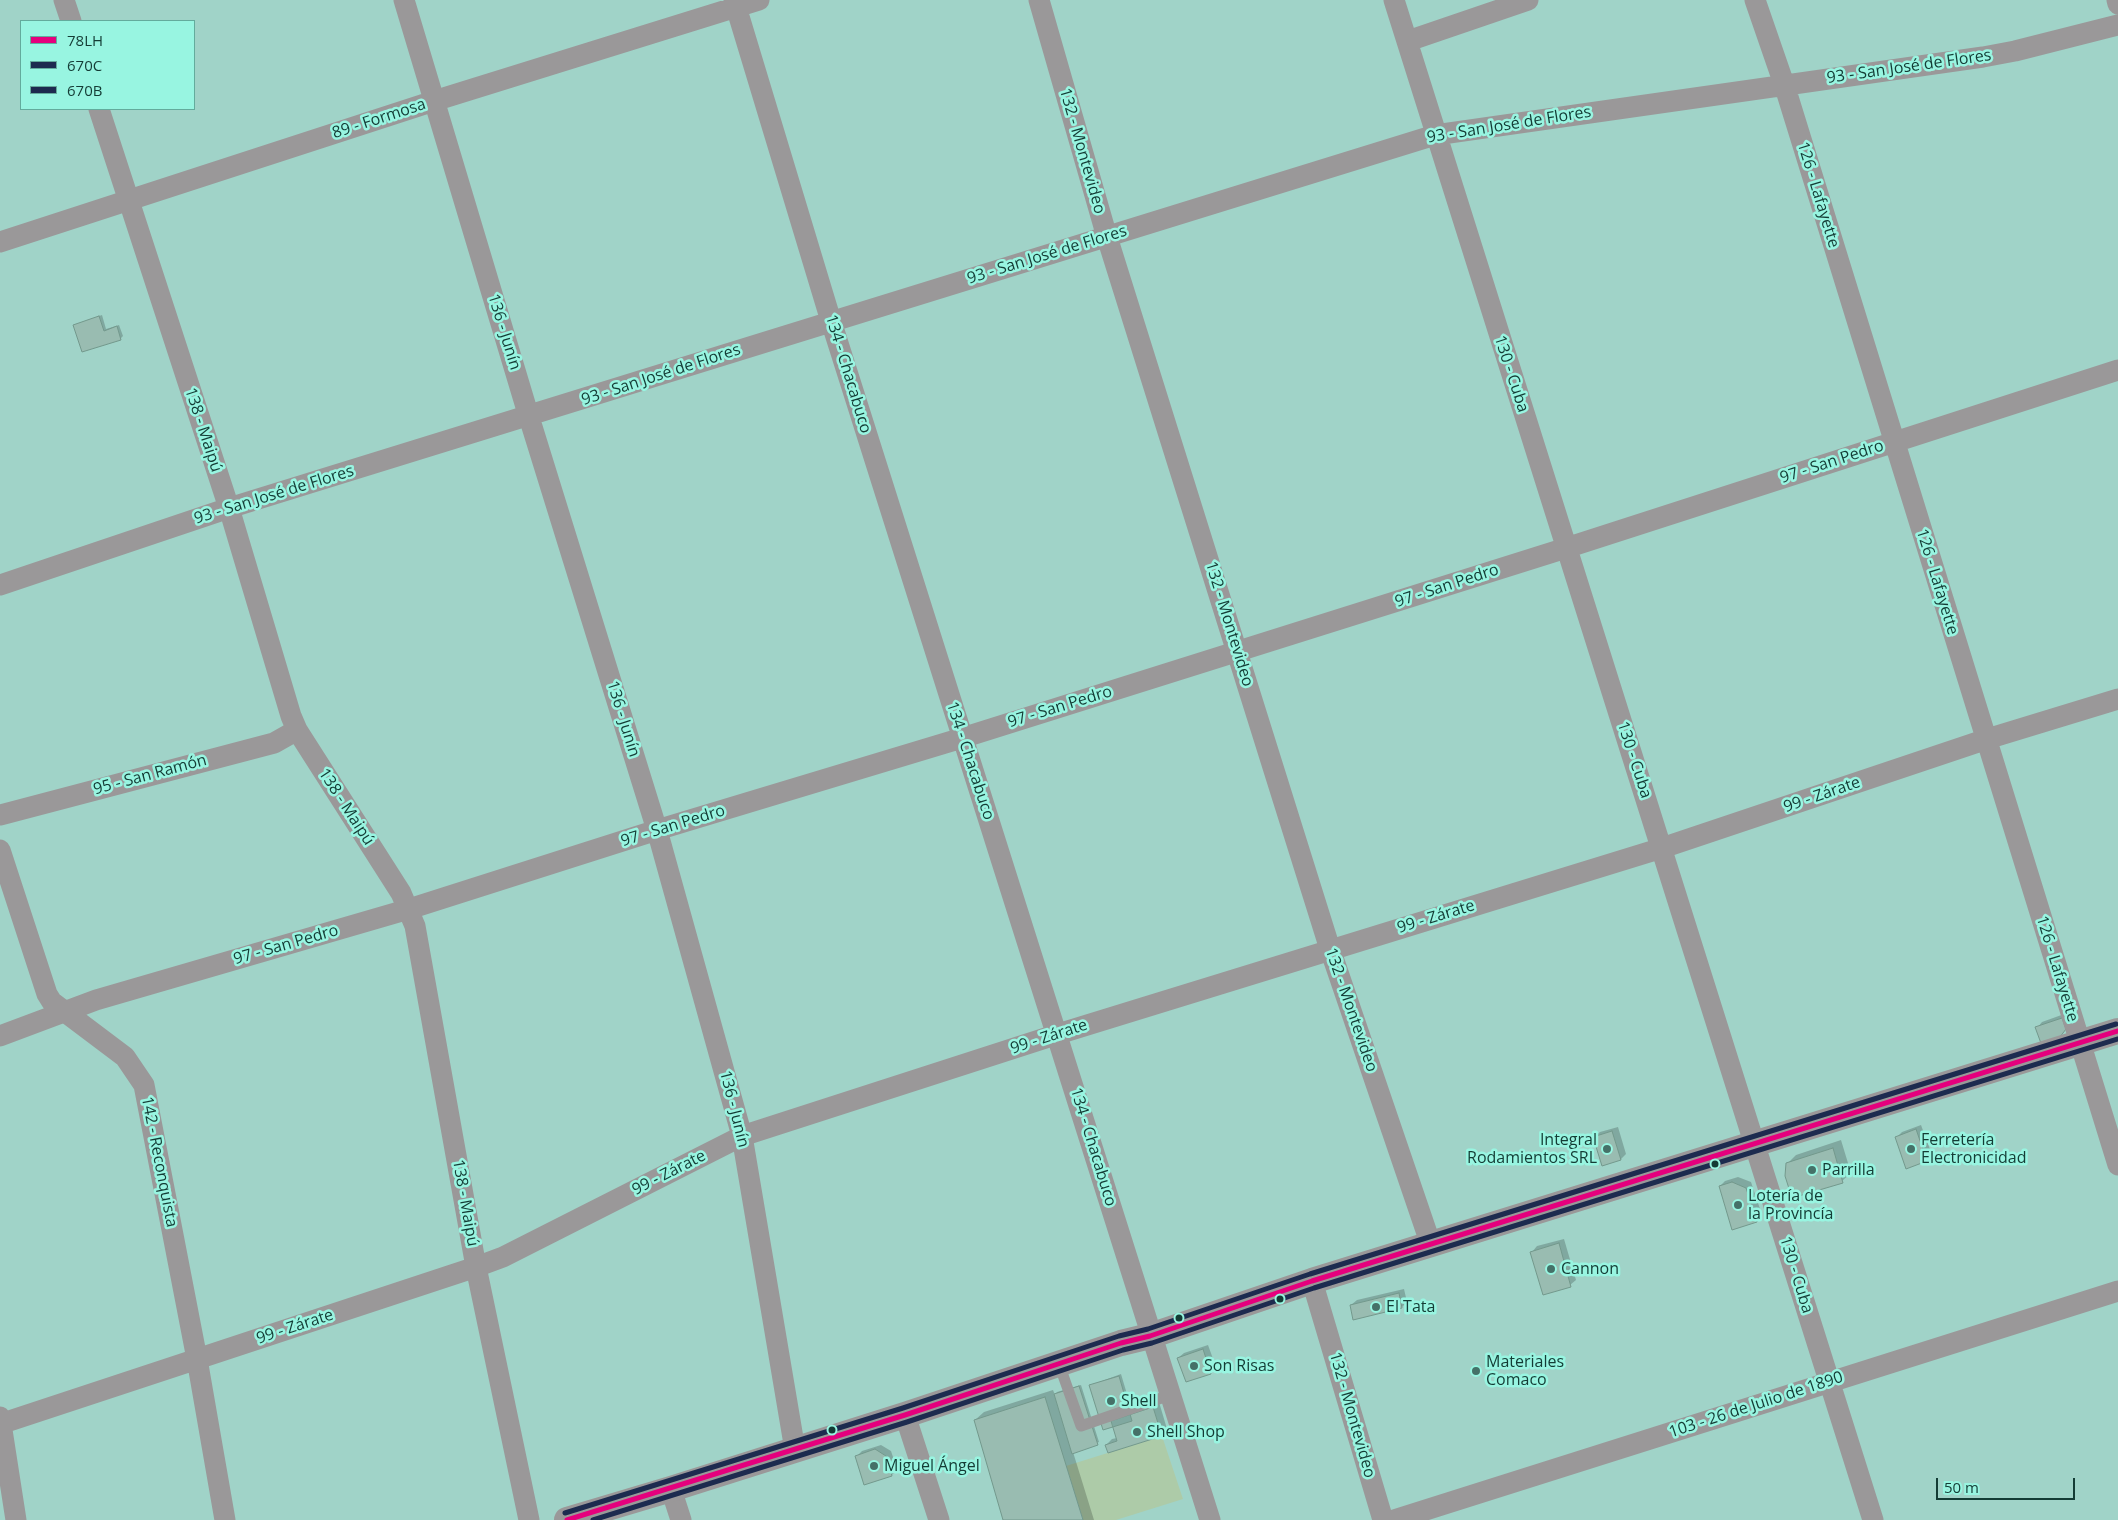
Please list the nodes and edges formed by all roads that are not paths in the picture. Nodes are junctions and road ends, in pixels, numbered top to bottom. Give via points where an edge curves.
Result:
1 (64, 0) edge
2 (404, 0) edge
3 (759, 0) edge
4 (1039, 0) edge
5 (1394, 0) edge
6 (1528, 0) edge
7 (1756, 0) edge
8 (2117, 0) edge
9 (735, 4) edge
10 (2118, 4) edge
11 (71, 20) edge
12 (2118, 25) edge
13 (1408, 41) junction
14 (1784, 84) junction
15 (434, 100) junction
16 (99, 110) edge
17 (1435, 134) junction
18 (128, 200) junction
19 (1107, 237) junction
20 (0, 242) edge
21 (831, 321) junction
22 (2118, 370) edge
23 (530, 417) junction
24 (1893, 442) junction
25 (229, 508) junction
26 (1566, 548) junction
27 (0, 585) edge
28 (1237, 652) junction
29 (2118, 699) edge
30 (297, 730) junction
31 (962, 738) junction
32 (1987, 739) junction
33 (0, 815) edge
34 (657, 830) junction
35 (1662, 848) junction
36 (0, 850) edge
37 (409, 910) junction
38 (1330, 949) junction
39 (66, 1012) junction
40 (2118, 1031) edge
41 (1058, 1034) junction
42 (0, 1036) edge
43 (2080, 1043) junction
44 (742, 1136) junction
45 (1755, 1143) junction
46 (2118, 1165) edge
47 (1431, 1245) junction
48 (476, 1267) junction
49 (1312, 1281) junction
50 (2118, 1291) edge
51 (1150, 1336) junction
52 (197, 1359) junction
53 (1060, 1364) junction
54 (1829, 1382) junction
55 (1170, 1395) junction
56 (905, 1415) junction
57 (0, 1422) edge
58 (795, 1450) junction
59 (671, 1489) junction
60 (16, 1520) edge
61 (225, 1520) edge
62 (529, 1520) edge
63 (567, 1520) edge
64 (681, 1520) edge
65 (939, 1520) edge
66 (1210, 1520) edge
67 (1382, 1520) edge
68 (1394, 1520) edge
69 (1873, 1520) edge

1 - 11 street
2 - 15 street, 136 - Junín
3 - 9 street, 89 - Formosa
4 - 19 street, 132 - Montevideo
5 - 13 street, 130 - Cuba
6 - 13 street
7 - 14 street, 126 - Lafayette
8 - 10 street
9 - 15 street, 89 - Formosa
9 - 21 street, 134 - Chacabuco
12 - 14 street, 93 - San José de Flores via 1983,57
13 - 17 street, 130 - Cuba
14 - 17 street, 93 - San José de Flores
14 - 24 street, 126 - Lafayette
15 - 18 street, 89 - Formosa
15 - 23 street, 136 - Junín
16 - 18 street, 138 - Maipú
17 - 19 street, 93 - San José de Flores
17 - 26 street, 130 - Cuba
18 - 20 street, 89 - Formosa
18 - 25 street, 138 - Maipú
19 - 21 street, 93 - San José de Flores
19 - 28 street, 132 - Montevideo
21 - 23 street, 93 - San José de Flores
21 - 31 street, 134 - Chacabuco
22 - 24 street, 97 - San Pedro
23 - 25 street, 93 - San José de Flores
23 - 34 street, 136 - Junín
24 - 26 street, 97 - San Pedro
24 - 32 street, 126 - Lafayette
25 - 27 street, 93 - San José de Flores
25 - 30 street, 138 - Maipú
26 - 28 street, 97 - San Pedro
26 - 35 street, 130 - Cuba
28 - 31 street, 97 - San Pedro
28 - 38 street, 132 - Montevideo
29 - 32 street, 99 - Zárate
30 - 33 street, 95 - San Ramón via 274,743
30 - 37 street, 138 - Maipú
31 - 34 street, 97 - San Pedro
31 - 41 street, 134 - Chacabuco
32 - 35 street, 99 - Zárate
32 - 43 street, 126 - Lafayette
34 - 37 street, 97 - San Pedro
34 - 44 street, 136 - Junín
35 - 38 street, 99 - Zárate
35 - 45 street, 130 - Cuba
36 - 39 street, 142 - Reconquista via 47,994
37 - 39 street, 97 - San Pedro via 96,1000
37 - 48 street, 138 - Maipú via 418,939
38 - 41 street, 99 - Zárate
38 - 47 street, 132 - Montevideo
39 - 42 street, 97 - San Pedro
39 - 52 street, 142 - Reconquista via 125,1057 144,1085
40 - 43 street
41 - 44 street, 99 - Zárate
41 - 51 street, 134 - Chacabuco
43 - 45 street
43 - 46 street, 126 - Lafayette
44 - 48 street, 99 - Zárate via 503,1257
44 - 58 street, 136 - Junín
45 - 47 street
45 - 54 street, 130 - Cuba
47 - 49 street
48 - 52 street, 99 - Zárate
48 - 62 street, 138 - Maipú
49 - 51 street
49 - 67 street, 132 - Montevideo
50 - 54 street, 103 - 26 de Julio de 1890
51 - 53 street
51 - 55 street, 134 - Chacabuco
52 - 57 street, 99 - Zárate
52 - 61 street, 142 - Reconquista
53 - 55 lane via 1081,1426
53 - 56 street
54 - 68 street, 103 - 26 de Julio de 1890
54 - 69 street, 130 - Cuba
55 - 66 street, 134 - Chacabuco
56 - 58 street
56 - 65 street
57 - 60 street
58 - 59 street
59 - 63 street
59 - 64 street

